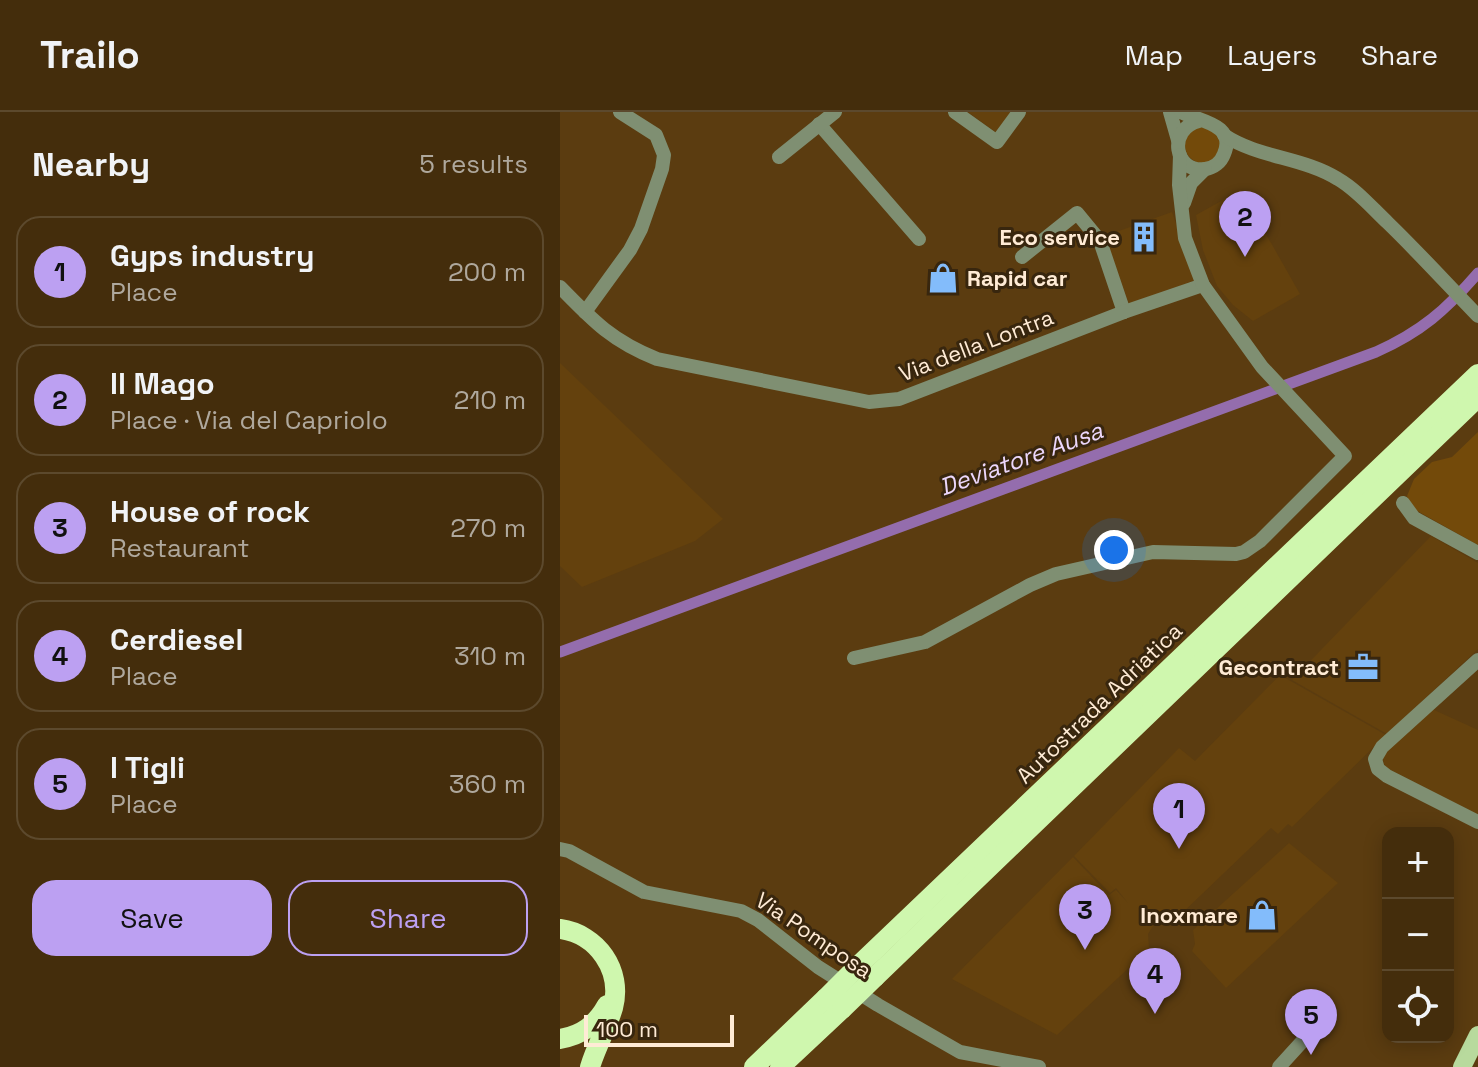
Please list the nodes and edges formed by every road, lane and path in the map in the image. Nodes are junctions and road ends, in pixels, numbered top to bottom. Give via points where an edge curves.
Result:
1 (620, 112) edge
2 (835, 112) edge
3 (955, 112) edge
4 (1019, 112) edge
5 (1170, 112) edge
6 (1181, 112) edge
7 (1210, 118) edge
8 (819, 124) junction
9 (1224, 135) junction
10 (1179, 147) junction
11 (1264, 153) junction
12 (779, 157) dead end
13 (1212, 166) junction
14 (1182, 208) junction
15 (919, 239) dead end
16 (1022, 257) dead end
17 (1203, 285) junction
18 (560, 287) edge
19 (585, 312) junction
20 (1124, 312) junction
21 (1478, 316) edge
22 (1478, 374) edge
23 (1478, 397) edge
24 (1403, 503) dead end
25 (1478, 553) edge
26 (854, 658) dead end
27 (1478, 660) edge
28 (1478, 822) edge
29 (560, 849) edge
30 (560, 929) edge
31 (866, 972) junction
32 (613, 978) junction
33 (834, 1004) junction
34 (1309, 1034) dead end
35 (1478, 1035) edge
36 (560, 1039) edge
37 (1478, 1056) edge
38 (969, 1061) edge
39 (590, 1067) edge
40 (754, 1067) edge
41 (780, 1067) edge
42 (1039, 1067) edge
43 (1279, 1067) edge
44 (1462, 1067) edge
45 (1472, 1067) edge

1 - 19 street via 656,135 664,155 662,169 630,250
2 - 8 street
3 - 4 street via 997,142
5 - 10 street
6 - 7 street
7 - 9 street
7 - 10 street via 1185,127
8 - 12 street
8 - 15 street
9 - 11 street
9 - 13 street via 1226,150
10 - 13 street via 1190,166
10 - 14 street
11 - 13 street
11 - 21 street via 1337,178
13 - 14 street via 1191,183
14 - 17 street via 1185,238
16 - 20 street via 1077,213 1100,241
17 - 20 street, Via della Lontra
17 - 26 street via 1267,372 1345,456 1244,552 1153,552 1056,574 925,642
18 - 19 street, Via della Lontra
19 - 20 street, Via della Lontra via 609,335 657,359 869,402 899,399
22 - 31 highway, Autostrada Adriatica
23 - 31 highway, Autostrada Adriatica
24 - 25 street via 1414,518
27 - 28 street via 1375,759 1387,776
29 - 38 street, Via Pomposa via 644,892 741,911 818,967
30 - 32 highway via 592,940
31 - 33 highway, Autostrada Adriatica, bridge
32 - 36 highway via 606,1006 593,1025
32 - 39 highway via 612,1011
33 - 40 highway, Autostrada Adriatica
33 - 41 highway, Autostrada Adriatica
34 - 43 street
35 - 44 main road
37 - 45 main road
38 - 42 street, Via Pomposa

